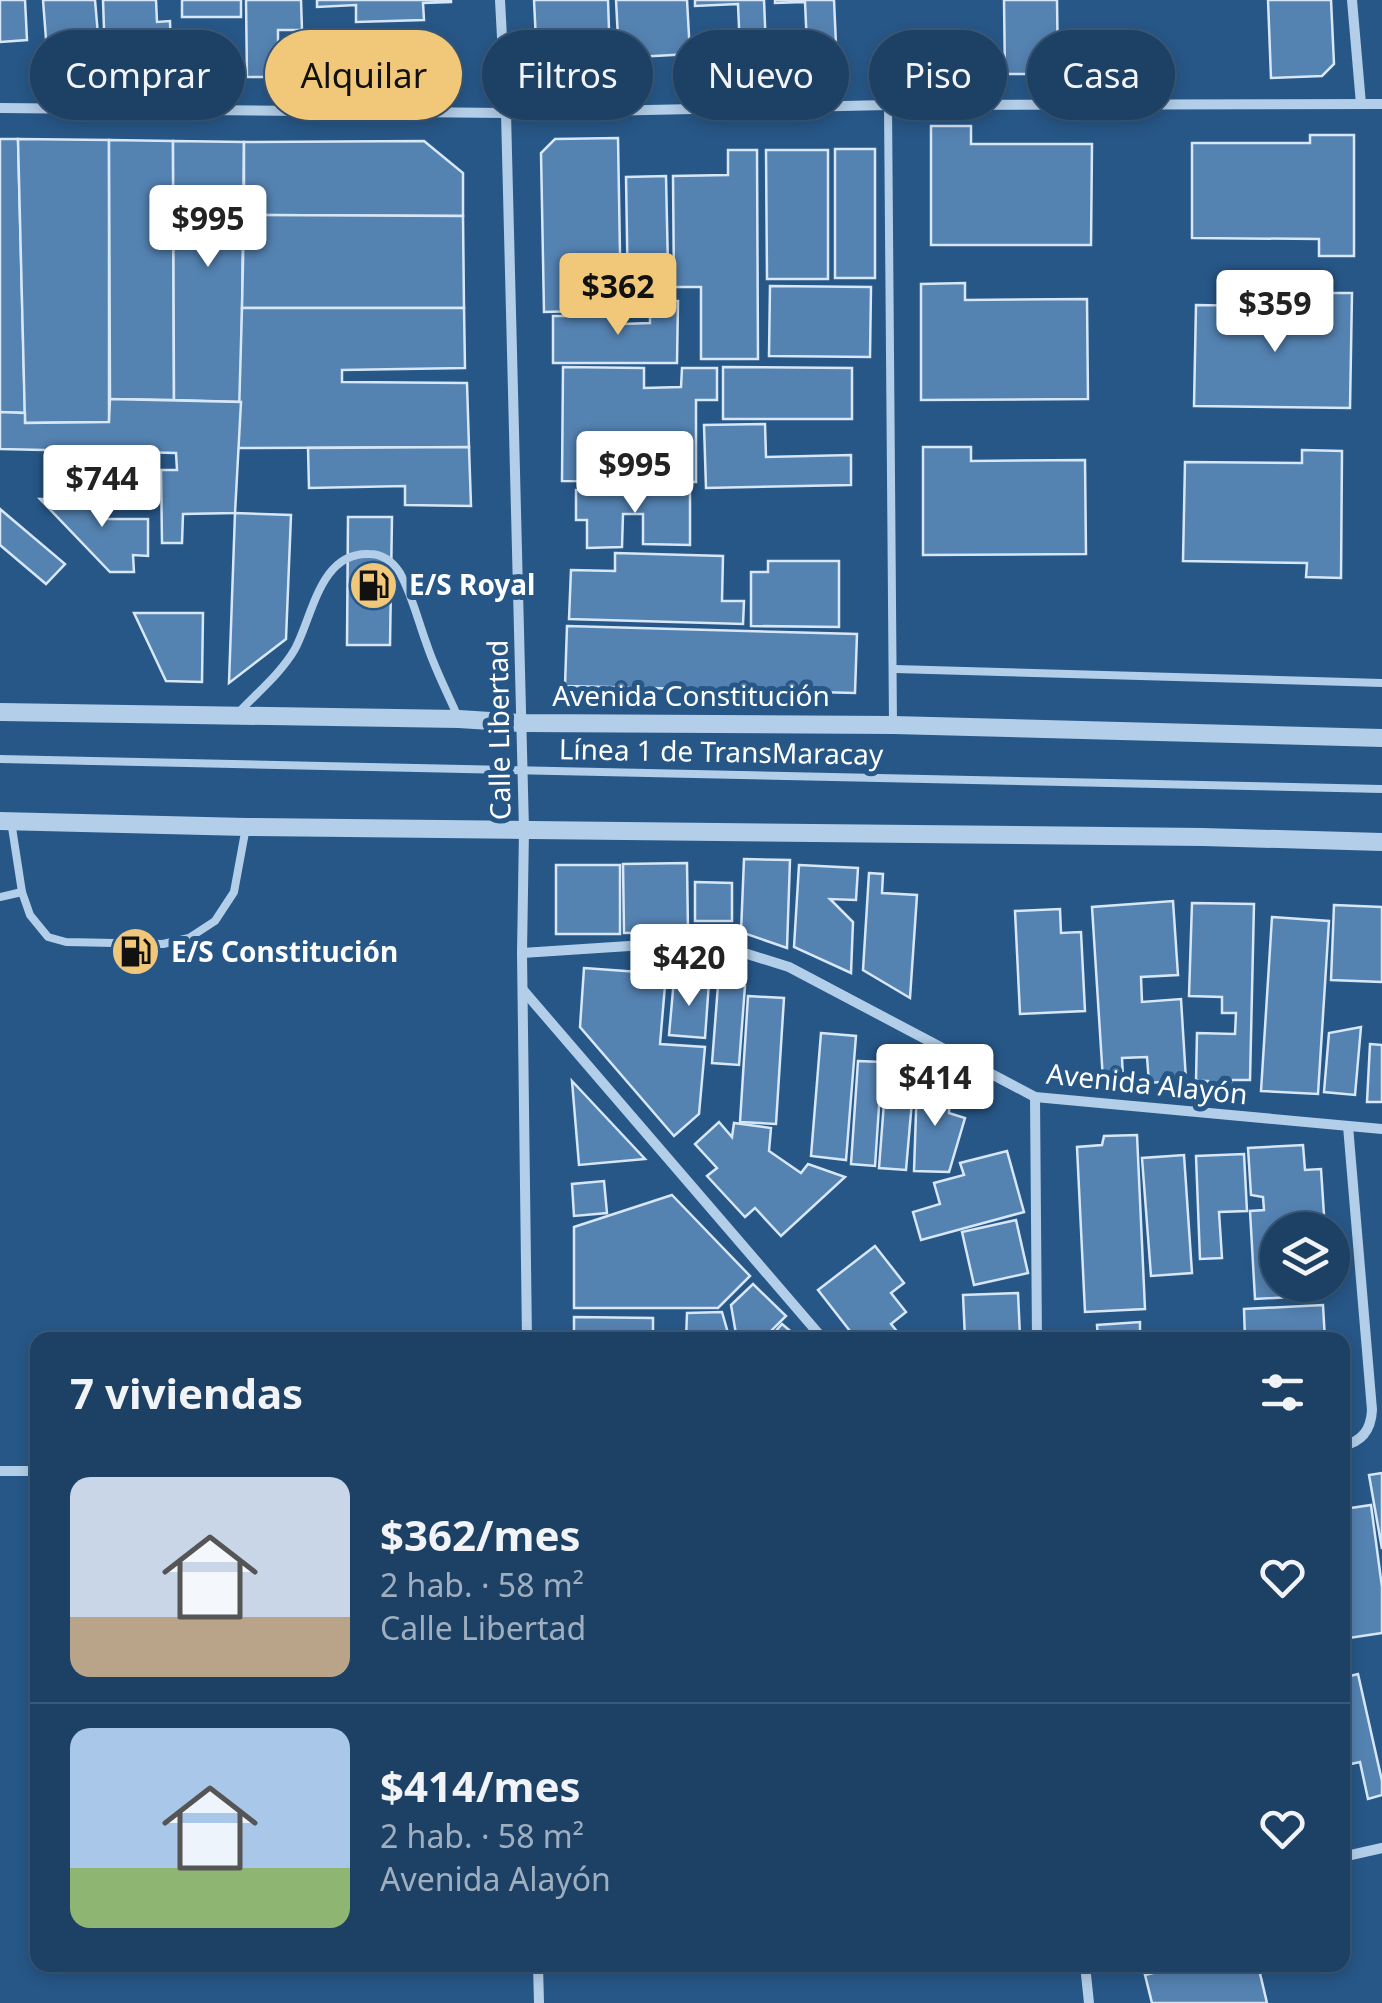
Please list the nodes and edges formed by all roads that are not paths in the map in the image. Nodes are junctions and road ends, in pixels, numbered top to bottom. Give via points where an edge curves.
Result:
1 (500, 0) edge
2 (1352, 0) edge
3 (502, 30) edge
4 (1361, 104) junction
5 (1382, 104) edge
6 (869, 105) edge
7 (1007, 105) edge
8 (0, 108) edge
9 (653, 110) edge
10 (482, 113) edge
11 (506, 120) edge
12 (888, 120) edge
13 (895, 670) junction
14 (1382, 683) edge
15 (0, 712) edge
16 (235, 716) junction
17 (459, 719) junction
18 (522, 723) junction
19 (894, 725) junction
20 (1382, 738) edge
21 (0, 758) edge
22 (522, 770) junction
23 (1382, 789) edge
24 (6, 821) edge
25 (246, 827) junction
26 (524, 830) junction
27 (1382, 842) edge
28 (22, 892) junction
29 (0, 898) edge
30 (522, 954) junction
31 (522, 990) junction
32 (1034, 1097) junction
33 (1348, 1126) junction
34 (1382, 1130) edge
35 (527, 1332) edge
36 (817, 1332) edge
37 (1037, 1332) edge
38 (1350, 1444) edge
39 (0, 1471) edge
40 (30, 1471) edge
41 (1382, 1848) edge
42 (1350, 1855) edge
43 (538, 1972) edge
44 (1086, 1972) edge
45 (539, 2003) edge
46 (1090, 2003) edge

1 - 3 street, Calle Libertad
2 - 4 street
4 - 5 street
4 - 7 street
6 - 9 street
8 - 10 street
11 - 18 street, Calle Libertad
12 - 13 lane
13 - 14 lane
13 - 19 lane
15 - 16 street, Avenida Constitución
16 - 17 street, Avenida Constitución
16 - 17 lane via 293,652 337,563 370,554 384,556 398,570
17 - 18 street, Avenida Constitución
18 - 19 street, Avenida Constitución
18 - 22 street, Calle Libertad
19 - 20 street, Avenida Constitución
21 - 22 lane, Línea 1 de TransMaracay
22 - 23 lane, Línea 1 de TransMaracay
22 - 26 street, Calle Libertad
24 - 25 street
24 - 28 lane
25 - 26 street
25 - 28 lane via 234,892 215,921 189,938 163,944 48,938
26 - 27 street
26 - 30 street, Calle Libertad
28 - 29 lane
30 - 31 street, Calle Libertad
30 - 32 street, Avenida Alayón via 706,942 789,968
31 - 35 street, Calle Libertad
31 - 36 street
32 - 33 street, Avenida Alayón
32 - 37 street
33 - 34 street, Avenida Alayón
33 - 38 street via 1372,1410 1367,1433
39 - 40 street
41 - 42 street
43 - 45 street
44 - 46 street

